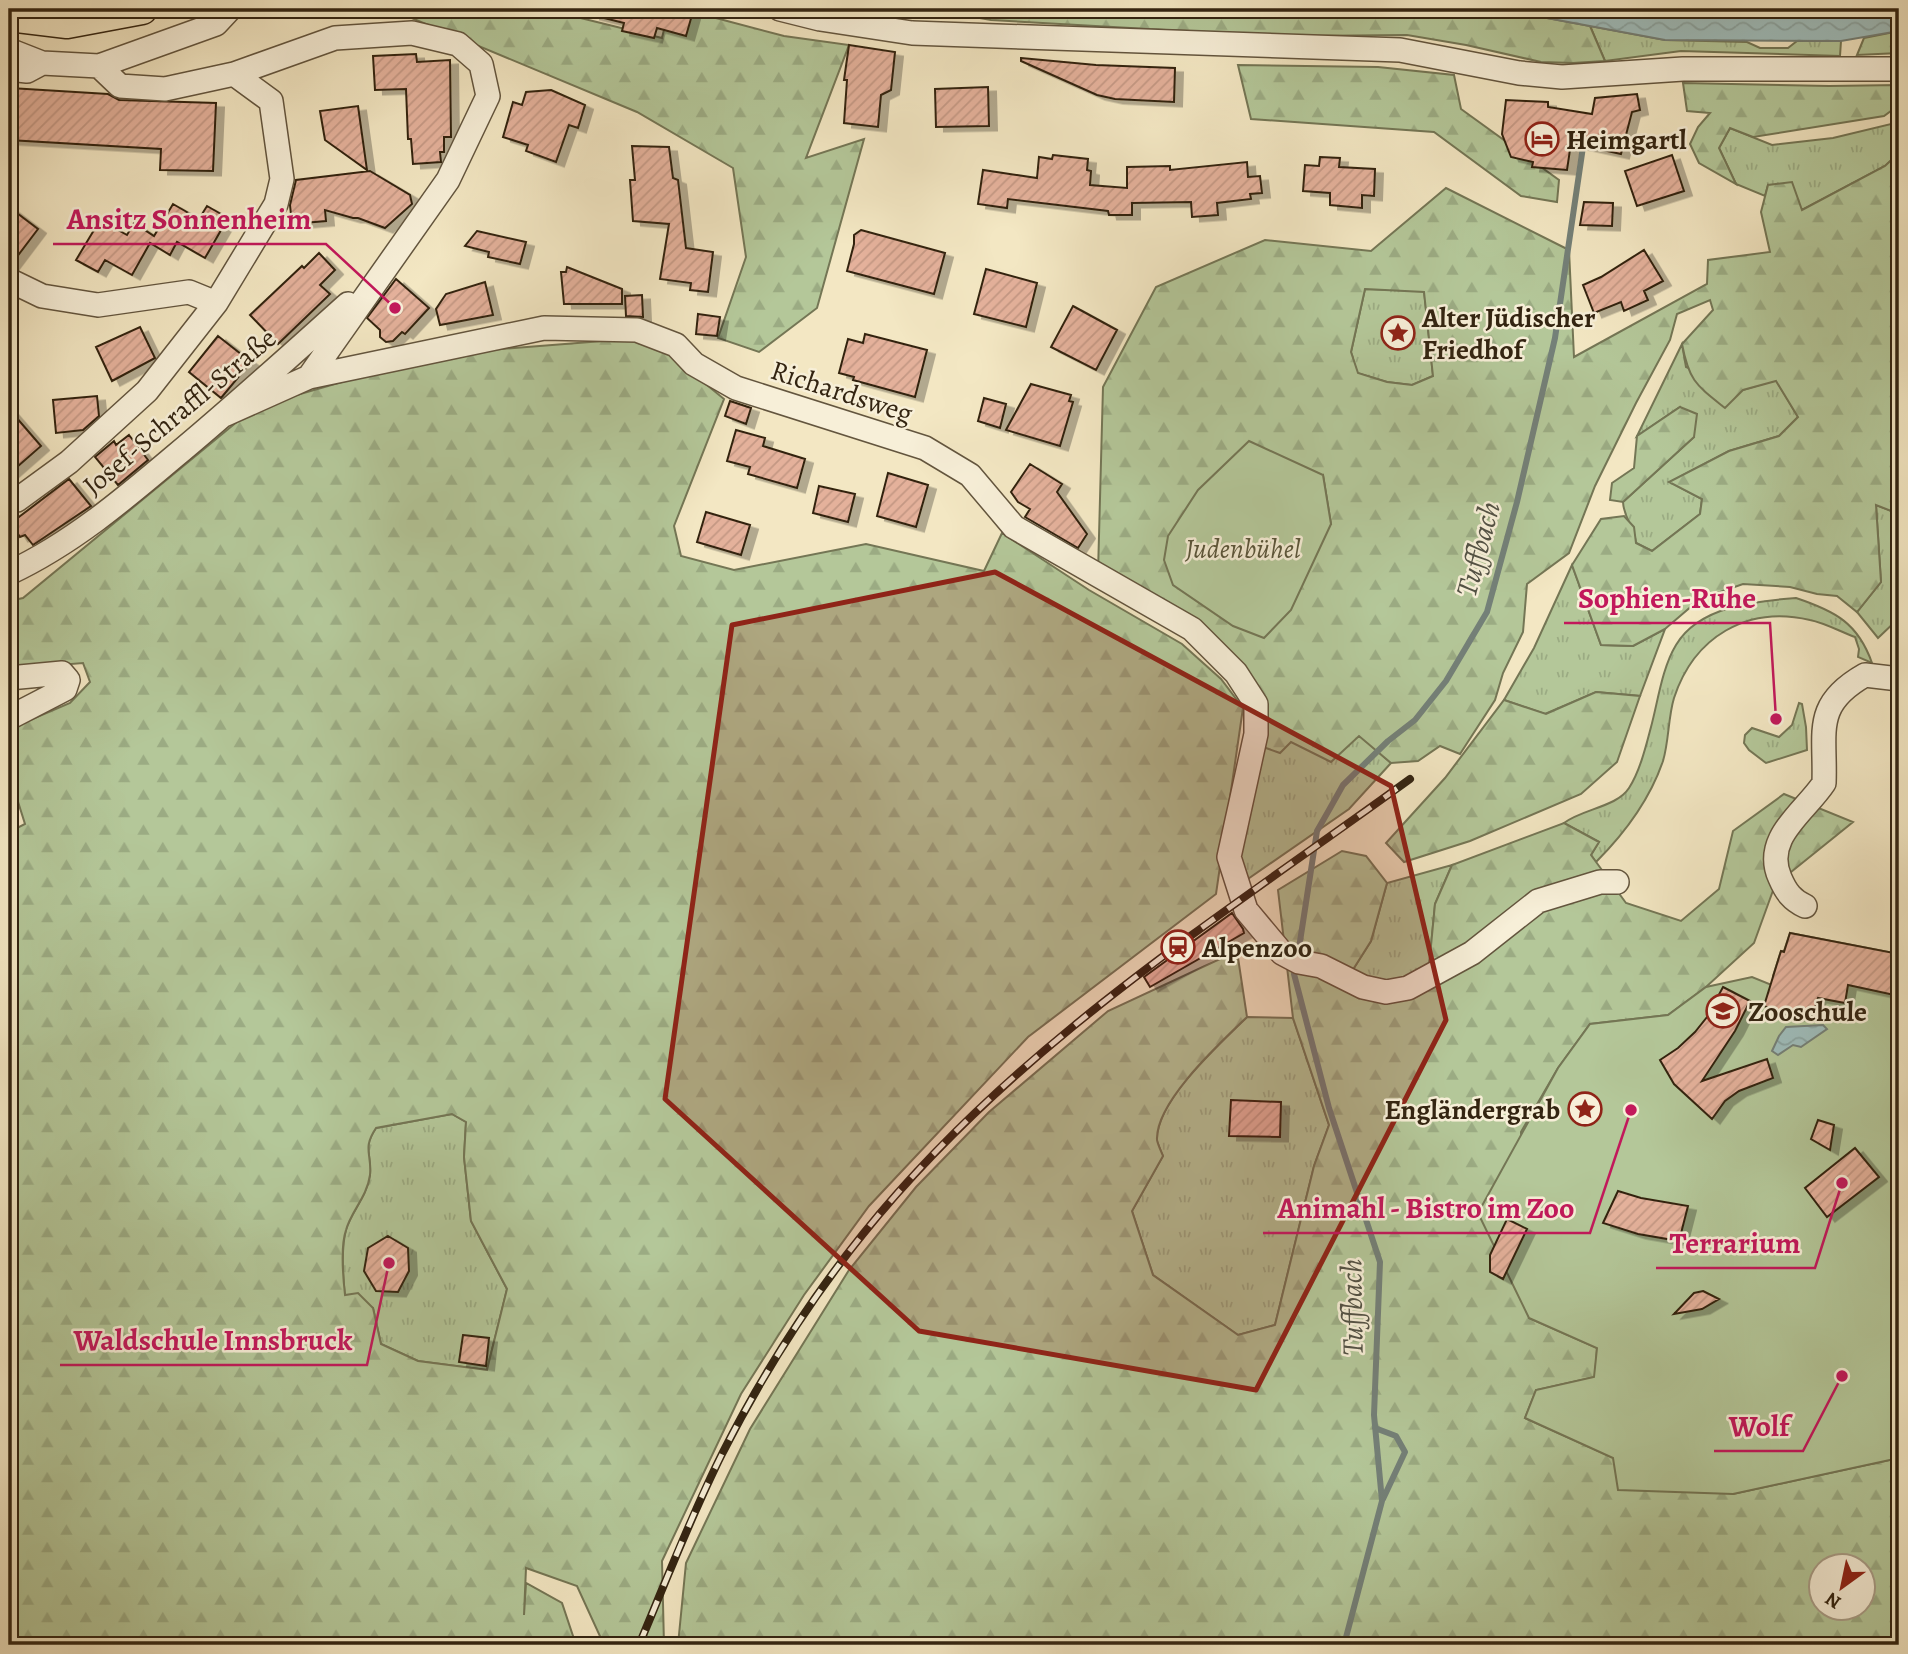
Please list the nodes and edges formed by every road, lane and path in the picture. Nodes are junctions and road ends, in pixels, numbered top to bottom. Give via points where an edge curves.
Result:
1 (142, 9) edge
2 (230, 9) edge
3 (780, 9) edge
4 (9, 16) edge
5 (9, 50) edge
6 (42, 63) junction
7 (99, 66) junction
8 (9, 69) edge
9 (1899, 69) edge
10 (234, 74) junction
11 (377, 278) junction
12 (9, 280) edge
13 (216, 303) junction
14 (309, 377) junction
15 (224, 415) junction
16 (9, 499) edge
17 (9, 573) edge
18 (9, 678) edge
19 (1899, 680) edge
20 (9, 718) edge
21 (1617, 882) dead end
22 (1805, 906) dead end

1 - 4 main road via 67,23
2 - 7 street via 216,24
3 - 9 street via 912,33 1400,50 1562,78 1683,69
5 - 6 street
6 - 7 street
6 - 8 street via 27,71
7 - 10 street via 120,86 165,89
10 - 11 street via 335,38 412,33 458,44 481,64 488,96 448,180
10 - 13 street via 271,101 282,179 276,204
11 - 14 street
11 - 15 street, Josef-Schraffl-Straße
12 - 13 street via 41,296 98,305 189,292
13 - 16 street via 147,391 69,462 17,499
14 - 15 street, Richardsweg
14 - 21 street, Richardsweg via 544,328 637,330 676,345 694,364 736,388 925,448 970,475 1014,527 1192,629 1236,673 1256,704 1256,734 1229,857 1246,910 1282,954 1321,966 1363,987 1387,992 1408,988 1472,953 1538,901 1600,882
15 - 17 street, Josef-Schraffl-Straße via 111,510
18 - 20 street via 62,673 68,680 65,689
19 - 22 street via 1865,675 1842,690 1827,713 1824,783 1789,823 1775,858 1789,896

